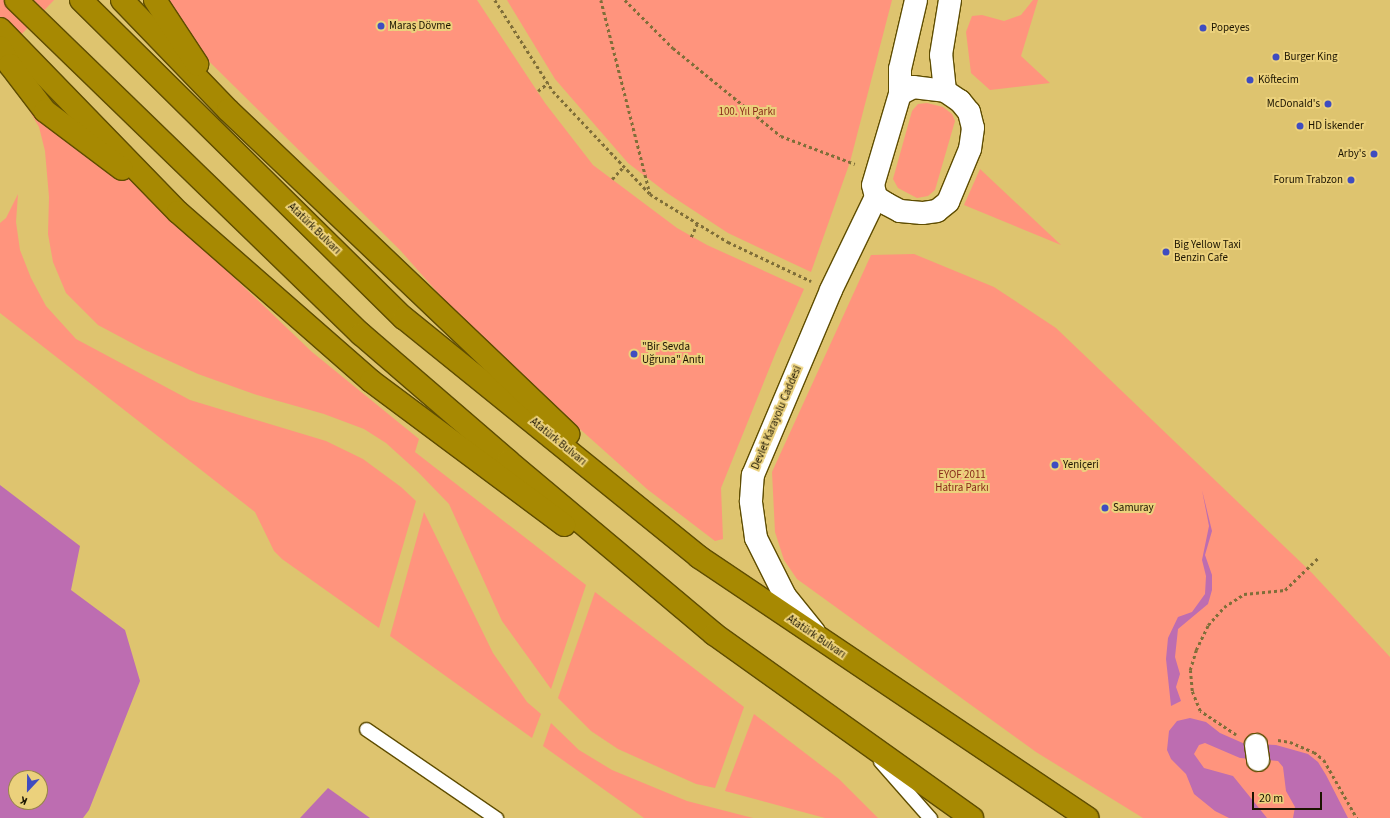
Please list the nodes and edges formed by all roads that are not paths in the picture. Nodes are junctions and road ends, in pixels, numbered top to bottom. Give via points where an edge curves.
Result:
1 (16, 0) edge
2 (81, 0) edge
3 (122, 0) edge
4 (155, 0) edge
5 (916, 0) edge
6 (950, 0) edge
7 (0, 29) edge
8 (0, 47) edge
9 (945, 91) junction
10 (900, 94) junction
11 (228, 110) junction
12 (876, 197) junction
13 (178, 212) junction
14 (698, 557) junction
15 (714, 634) junction
16 (818, 638) junction
17 (366, 729) dead end
18 (862, 740) junction
19 (496, 818) edge
20 (930, 818) edge
21 (972, 818) edge
22 (1088, 818) edge

1 - 15 highway via 361,334
2 - 14 highway, Atatürk Bulvarı via 404,318
3 - 11 highway
4 - 11 highway
5 - 10 street, Devlet Karayolu Caddesi via 900,69
6 - 9 street via 941,55
7 - 13 highway
8 - 13 highway via 44,111
9 - 10 street via 913,87
9 - 12 street via 960,101 969,112 973,128 970,149 948,202 937,211 922,213 900,210
10 - 12 street, Devlet Karayolu Caddesi via 873,185
11 - 14 highway
12 - 16 street, Devlet Karayolu Caddesi via 831,290 753,475 751,501 756,538 785,596
13 - 15 highway via 377,385 466,455
14 - 16 highway, Atatürk Bulvarı
15 - 18 highway
16 - 22 highway, Atatürk Bulvarı
17 - 19 lane
18 - 20 lane
18 - 21 highway

